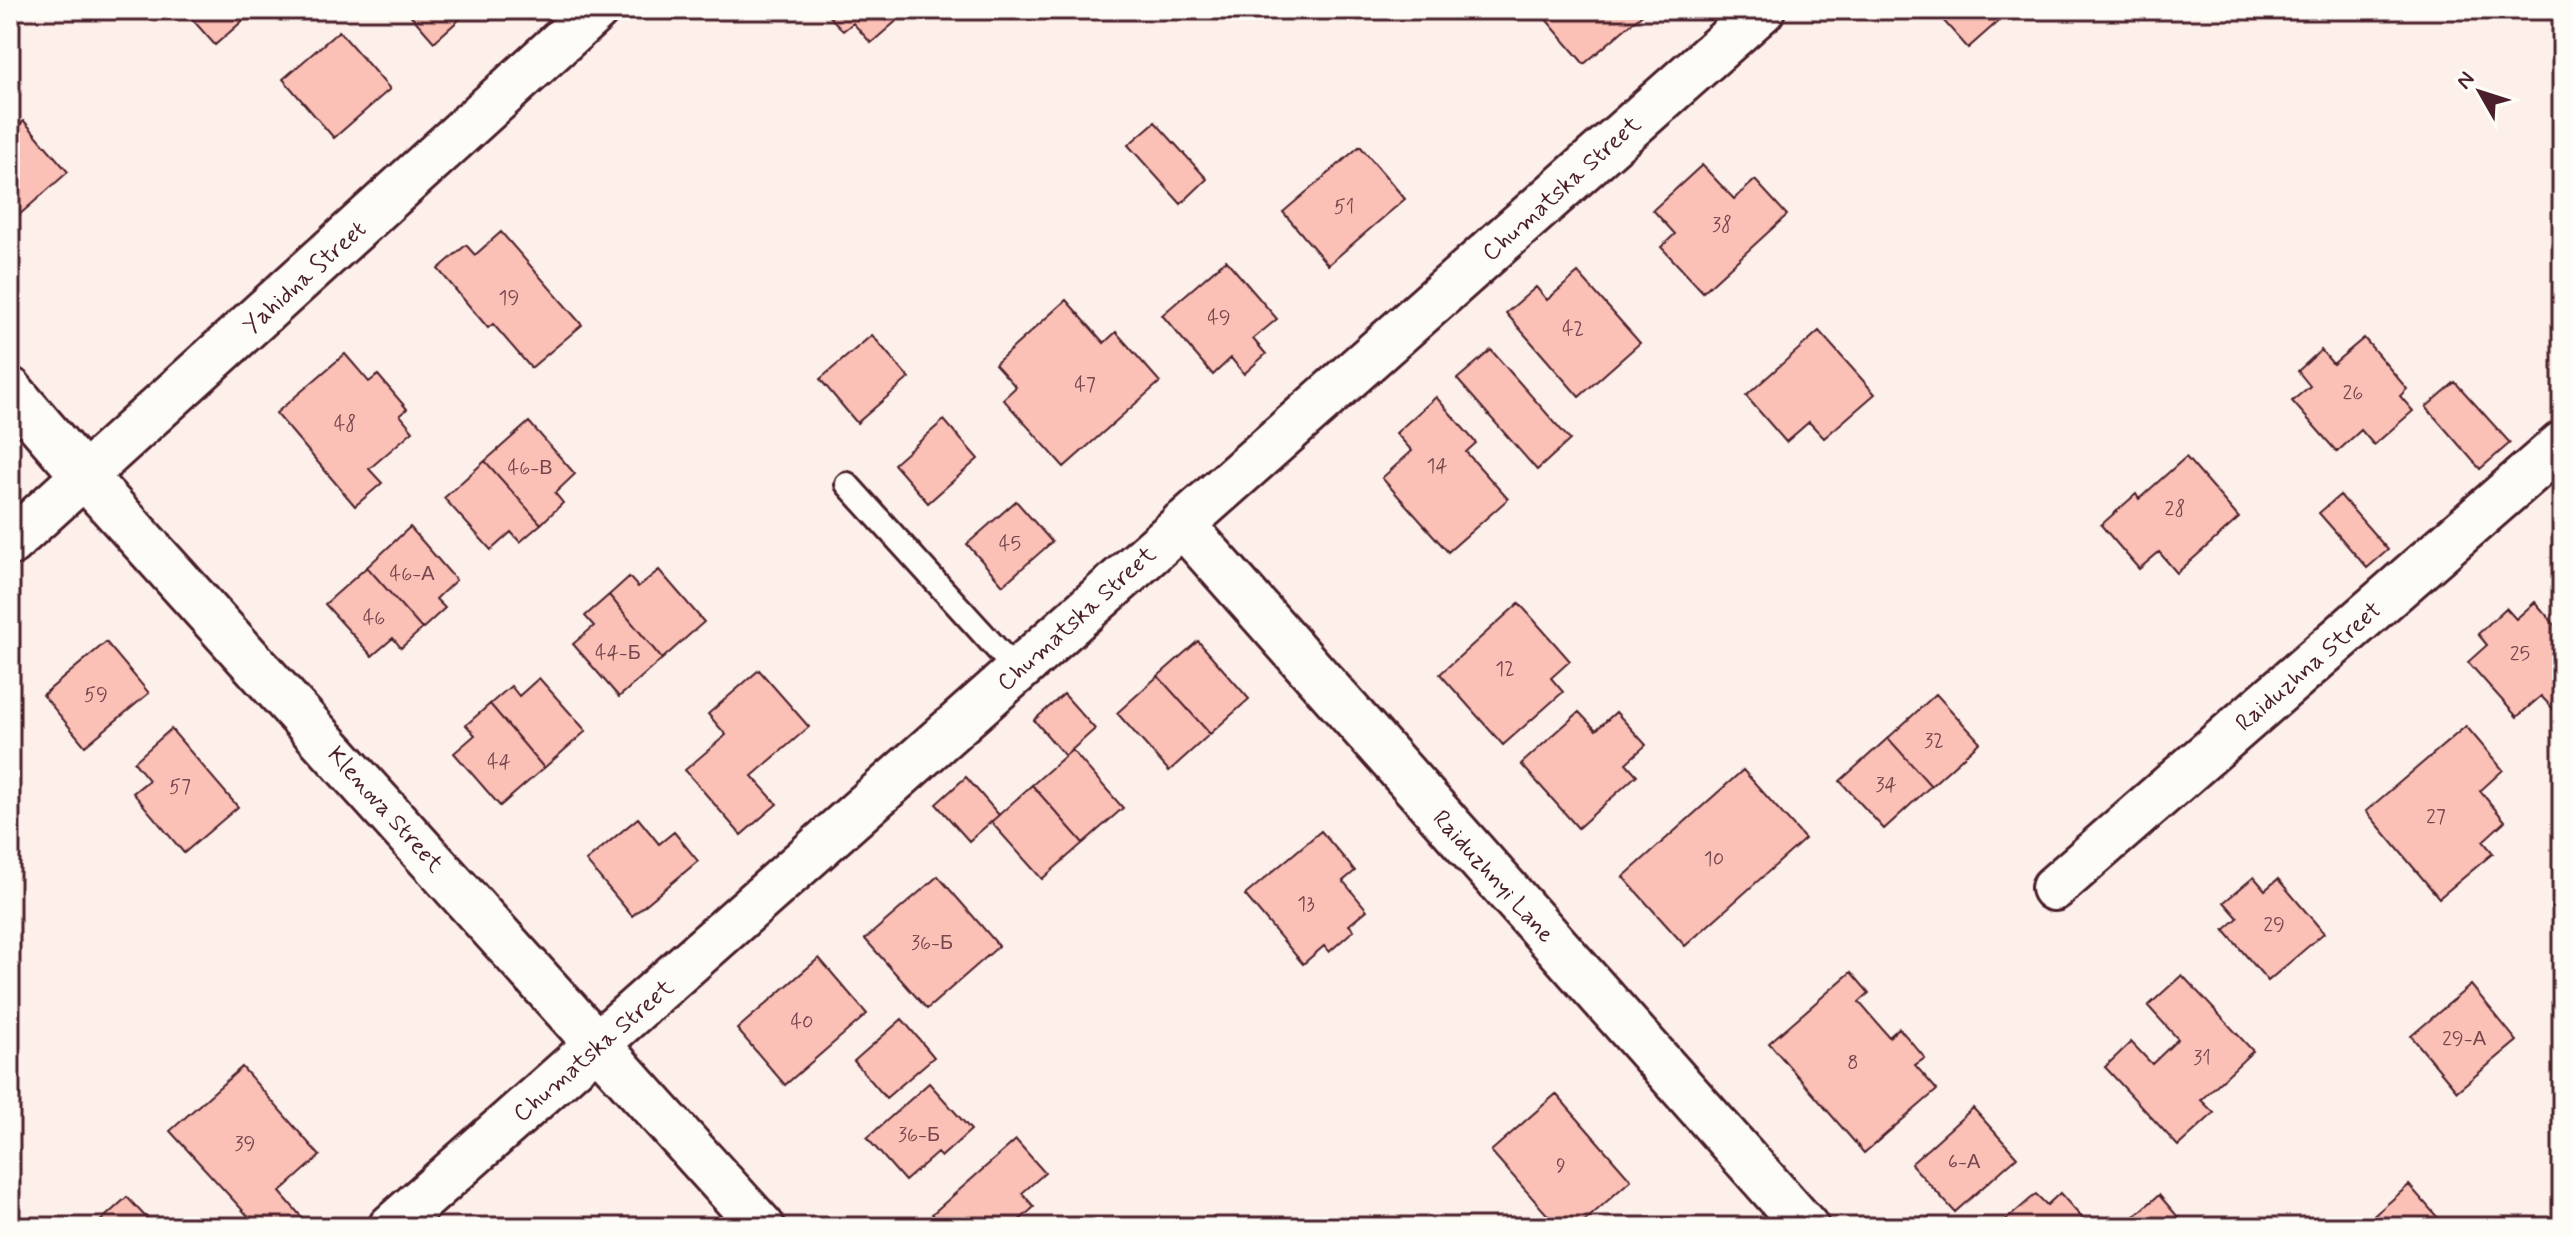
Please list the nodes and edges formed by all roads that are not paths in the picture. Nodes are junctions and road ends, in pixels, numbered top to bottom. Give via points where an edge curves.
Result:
1 (1762, 10) edge
2 (593, 11) edge
3 (10, 390) edge
4 (2562, 444) edge
5 (85, 477) junction
6 (847, 484) dead end
7 (1182, 524) junction
8 (10, 543) edge
9 (1017, 671) junction
10 (2054, 888) dead end
11 (598, 1047) junction
12 (391, 1227) edge
13 (762, 1227) edge
14 (1806, 1227) edge

1 - 7 street, Chumatska Street
2 - 5 street, Yahidna Street
3 - 5 street, Klenova Street
4 - 10 street, Raiduzhna Street
5 - 8 street, Yahidna Street
5 - 11 street, Klenova Street
6 - 9 lane
7 - 9 street, Chumatska Street
7 - 14 street, Raiduzhnyi Lane
9 - 11 street, Chumatska Street
11 - 12 street, Chumatska Street
11 - 13 street, Klenova Street

